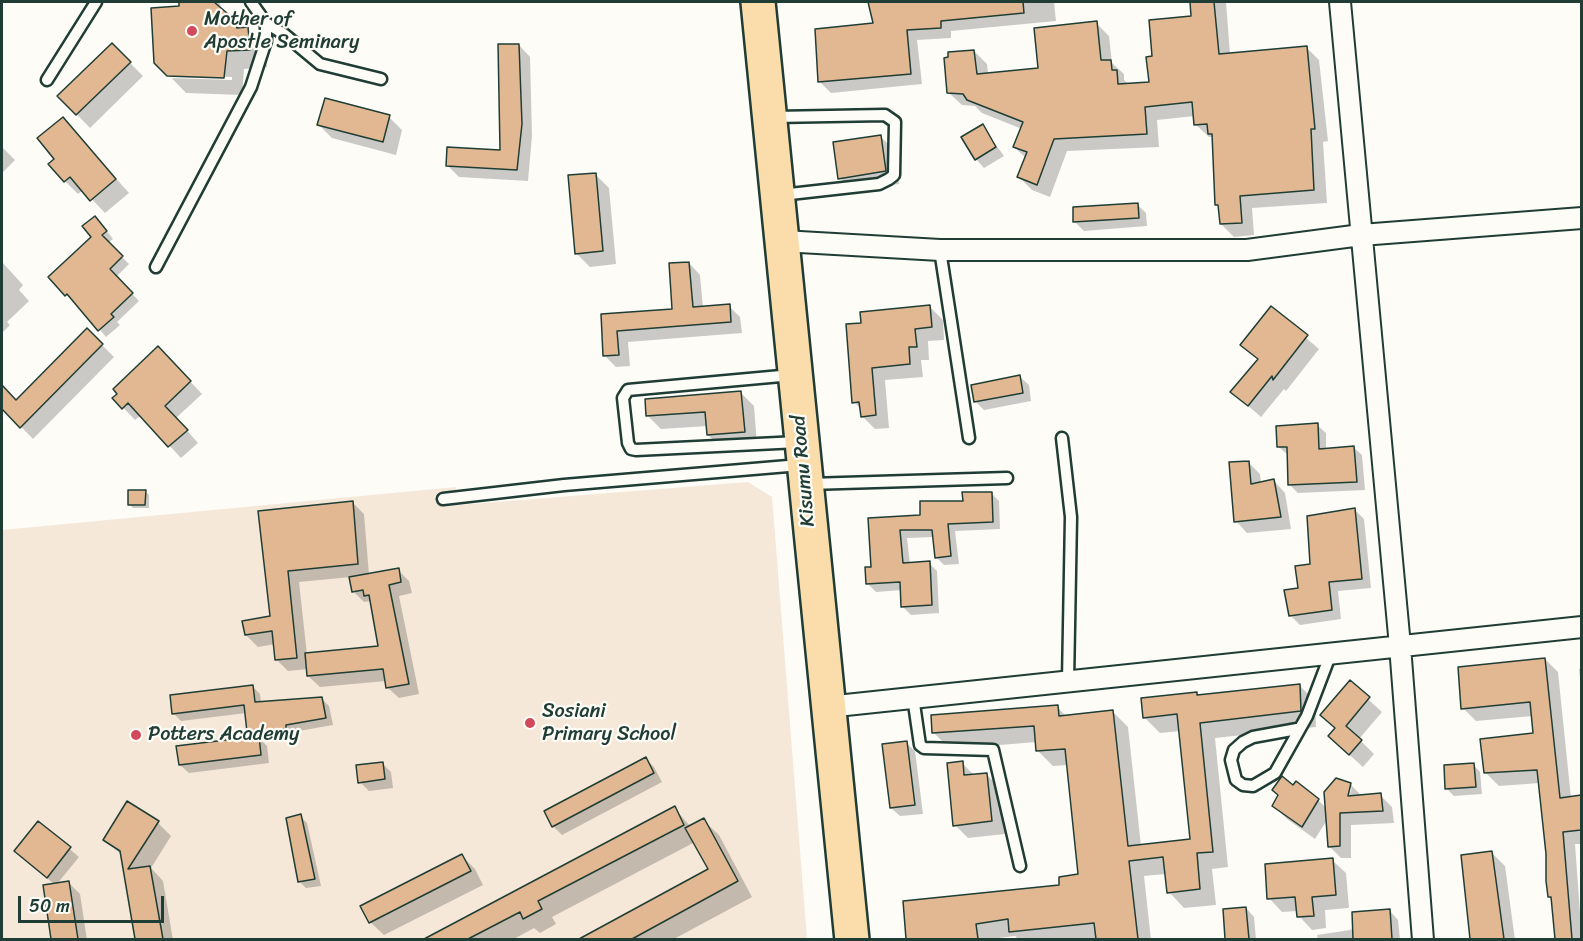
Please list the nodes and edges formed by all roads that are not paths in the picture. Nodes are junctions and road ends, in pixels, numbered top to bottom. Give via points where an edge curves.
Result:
1 (96, 2) edge
2 (251, 2) edge
3 (758, 2) edge
4 (1340, 2) edge
5 (266, 23) junction
6 (381, 79) dead end
7 (47, 80) dead end
8 (770, 117) junction
9 (778, 195) junction
10 (1581, 218) edge
11 (1361, 235) junction
12 (782, 241) junction
13 (940, 250) junction
14 (156, 267) dead end
15 (795, 375) junction
16 (969, 438) dead end
17 (1062, 438) dead end
18 (803, 463) junction
19 (1007, 478) dead end
20 (443, 499) dead end
21 (1581, 627) edge
22 (1400, 646) junction
23 (1331, 653) junction
24 (1068, 681) junction
25 (913, 698) junction
26 (826, 707) junction
27 (1297, 729) junction
28 (1020, 866) dead end
29 (852, 939) edge
30 (1423, 939) edge

1 - 7 lane
2 - 5 lane
3 - 8 highway, Kisumu Road
4 - 11 street
5 - 6 lane via 321,64
5 - 14 lane via 266,41 251,87
8 - 9 highway, Kisumu Road
8 - 9 lane via 885,115 895,122 894,175 889,179 879,184
9 - 12 highway, Kisumu Road
10 - 11 street
11 - 13 street via 1247,250
11 - 22 street
12 - 13 street
12 - 15 highway, Kisumu Road
13 - 16 lane
15 - 18 highway, Kisumu Road
15 - 18 lane via 628,390 623,398 632,449
17 - 24 lane via 1071,517
18 - 19 lane
18 - 20 lane
18 - 26 highway, Kisumu Road
21 - 22 street
22 - 23 street
22 - 30 street
23 - 24 street
23 - 27 lane via 1307,716
24 - 25 street
25 - 26 street
25 - 28 lane via 920,745 924,748 993,750
26 - 29 highway, Kisumu Road
27 - 27 lane via 1243,742 1234,750 1231,760 1236,780 1253,786 1275,773

